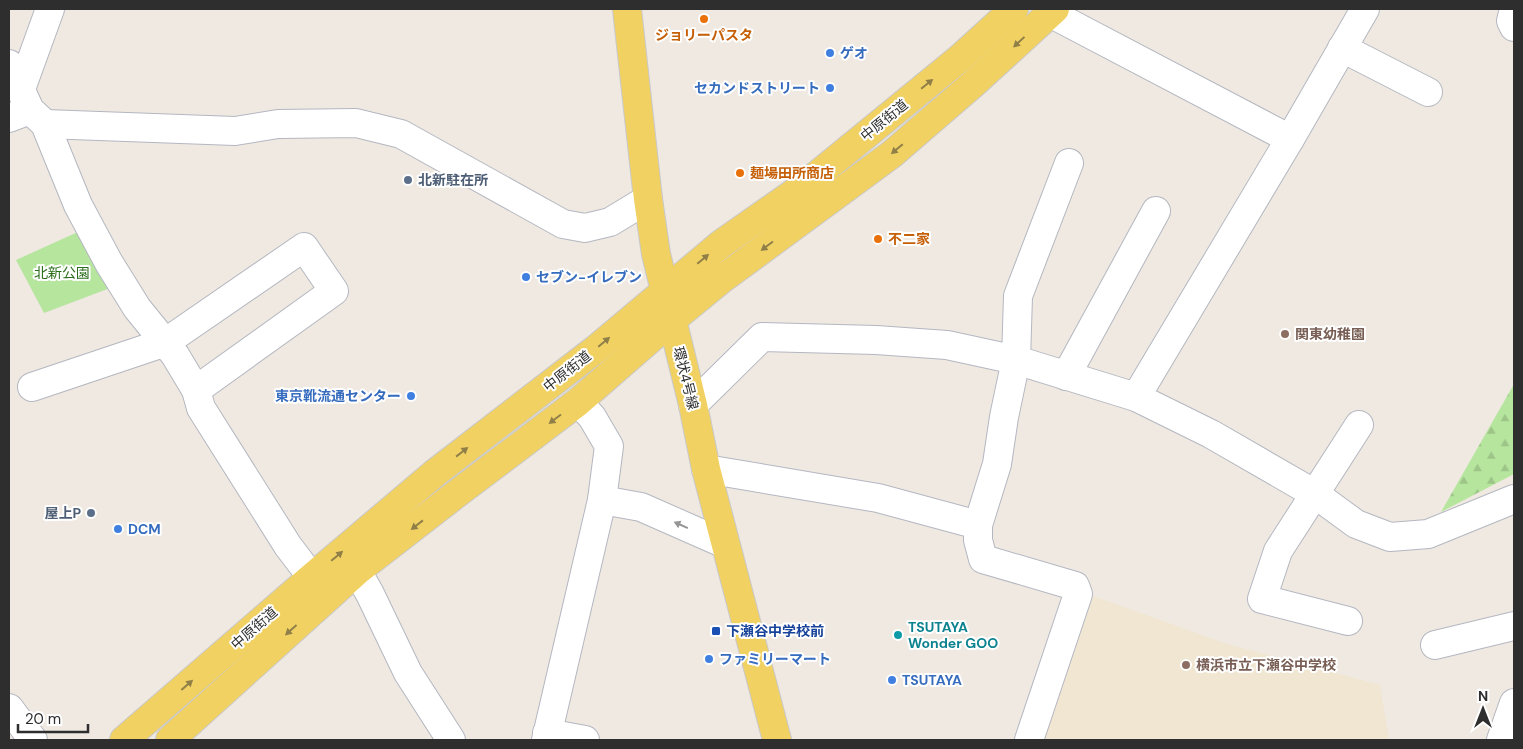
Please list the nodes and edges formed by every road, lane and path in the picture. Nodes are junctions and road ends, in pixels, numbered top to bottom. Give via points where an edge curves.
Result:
1 (50, 9) edge
2 (627, 9) edge
3 (1014, 9) edge
4 (1365, 9) edge
5 (1514, 9) edge
6 (1052, 11) edge
7 (1514, 27) edge
8 (1342, 48) junction
9 (9, 64) edge
10 (1428, 92) dead end
11 (26, 110) edge
12 (1290, 139) junction
13 (1069, 163) dead end
14 (648, 199) junction
15 (1156, 211) dead end
16 (665, 290) junction
17 (672, 320) junction
18 (166, 342) junction
19 (1016, 360) junction
20 (1066, 376) junction
21 (32, 387) dead end
22 (196, 390) junction
23 (1136, 397) junction
24 (578, 402) junction
25 (693, 405) junction
26 (1358, 425) dead end
27 (706, 469) junction
28 (1315, 494) junction
29 (1514, 499) edge
30 (602, 500) junction
31 (978, 525) junction
32 (726, 544) junction
33 (358, 571) junction
34 (320, 587) junction
35 (1348, 622) dead end
36 (1514, 626) edge
37 (1435, 645) dead end
38 (1514, 702) edge
39 (9, 708) edge
40 (547, 737) edge
41 (33, 740) edge
42 (124, 740) edge
43 (170, 740) edge
44 (451, 740) edge
45 (585, 740) edge
46 (777, 740) edge
47 (1029, 740) edge
48 (1501, 740) edge

1 - 11 street
2 - 14 main road, 環状4号線
16 -> 3 main road, 中原街道 via 721,244 800,188 960,58
4 - 8 street
5 - 7 street
6 - 12 street
6 -> 17 main road, 中原街道 via 892,154 722,279
8 - 10 street
8 - 12 street
9 - 11 street
11 - 14 street via 235,131 278,124 356,122 401,134 563,224 584,228 610,222
11 - 18 street via 105,255 137,308
12 - 23 street
13 - 19 street via 1018,296
14 - 16 main road, 環状4号線
15 - 20 street
16 - 17 main road, 環状4号線
34 -> 16 main road, 中原街道 via 435,473 596,349
17 - 24 main road, 中原街道
17 - 25 main road, 環状4号線
18 - 21 street
18 - 22 street
18 - 22 street via 304,247 334,291
19 - 20 street
19 - 25 street via 946,345 762,337
19 - 31 street via 996,464
20 - 23 street
22 - 34 street via 201,408 288,546
23 - 28 street via 1211,434
24 - 30 street via 592,417 609,446
24 -> 33 main road, 中原街道
25 - 27 main road, 環状4号線
26 - 28 street
27 - 31 street via 878,498
27 - 32 main road, 環状4号線
28 - 29 street via 1356,524 1390,537 1428,534
28 - 35 street via 1278,551 1262,599
32 -> 30 street via 641,507
30 - 40 street
31 - 47 street via 983,559 1075,586 1078,594
32 - 46 main road, 環状4号線
33 - 34 main road, 中原街道
33 - 44 street via 408,673
42 -> 34 main road, 中原街道
34 -> 43 main road, 中原街道
36 - 37 street
38 - 48 street
39 - 41 street
40 - 45 street

